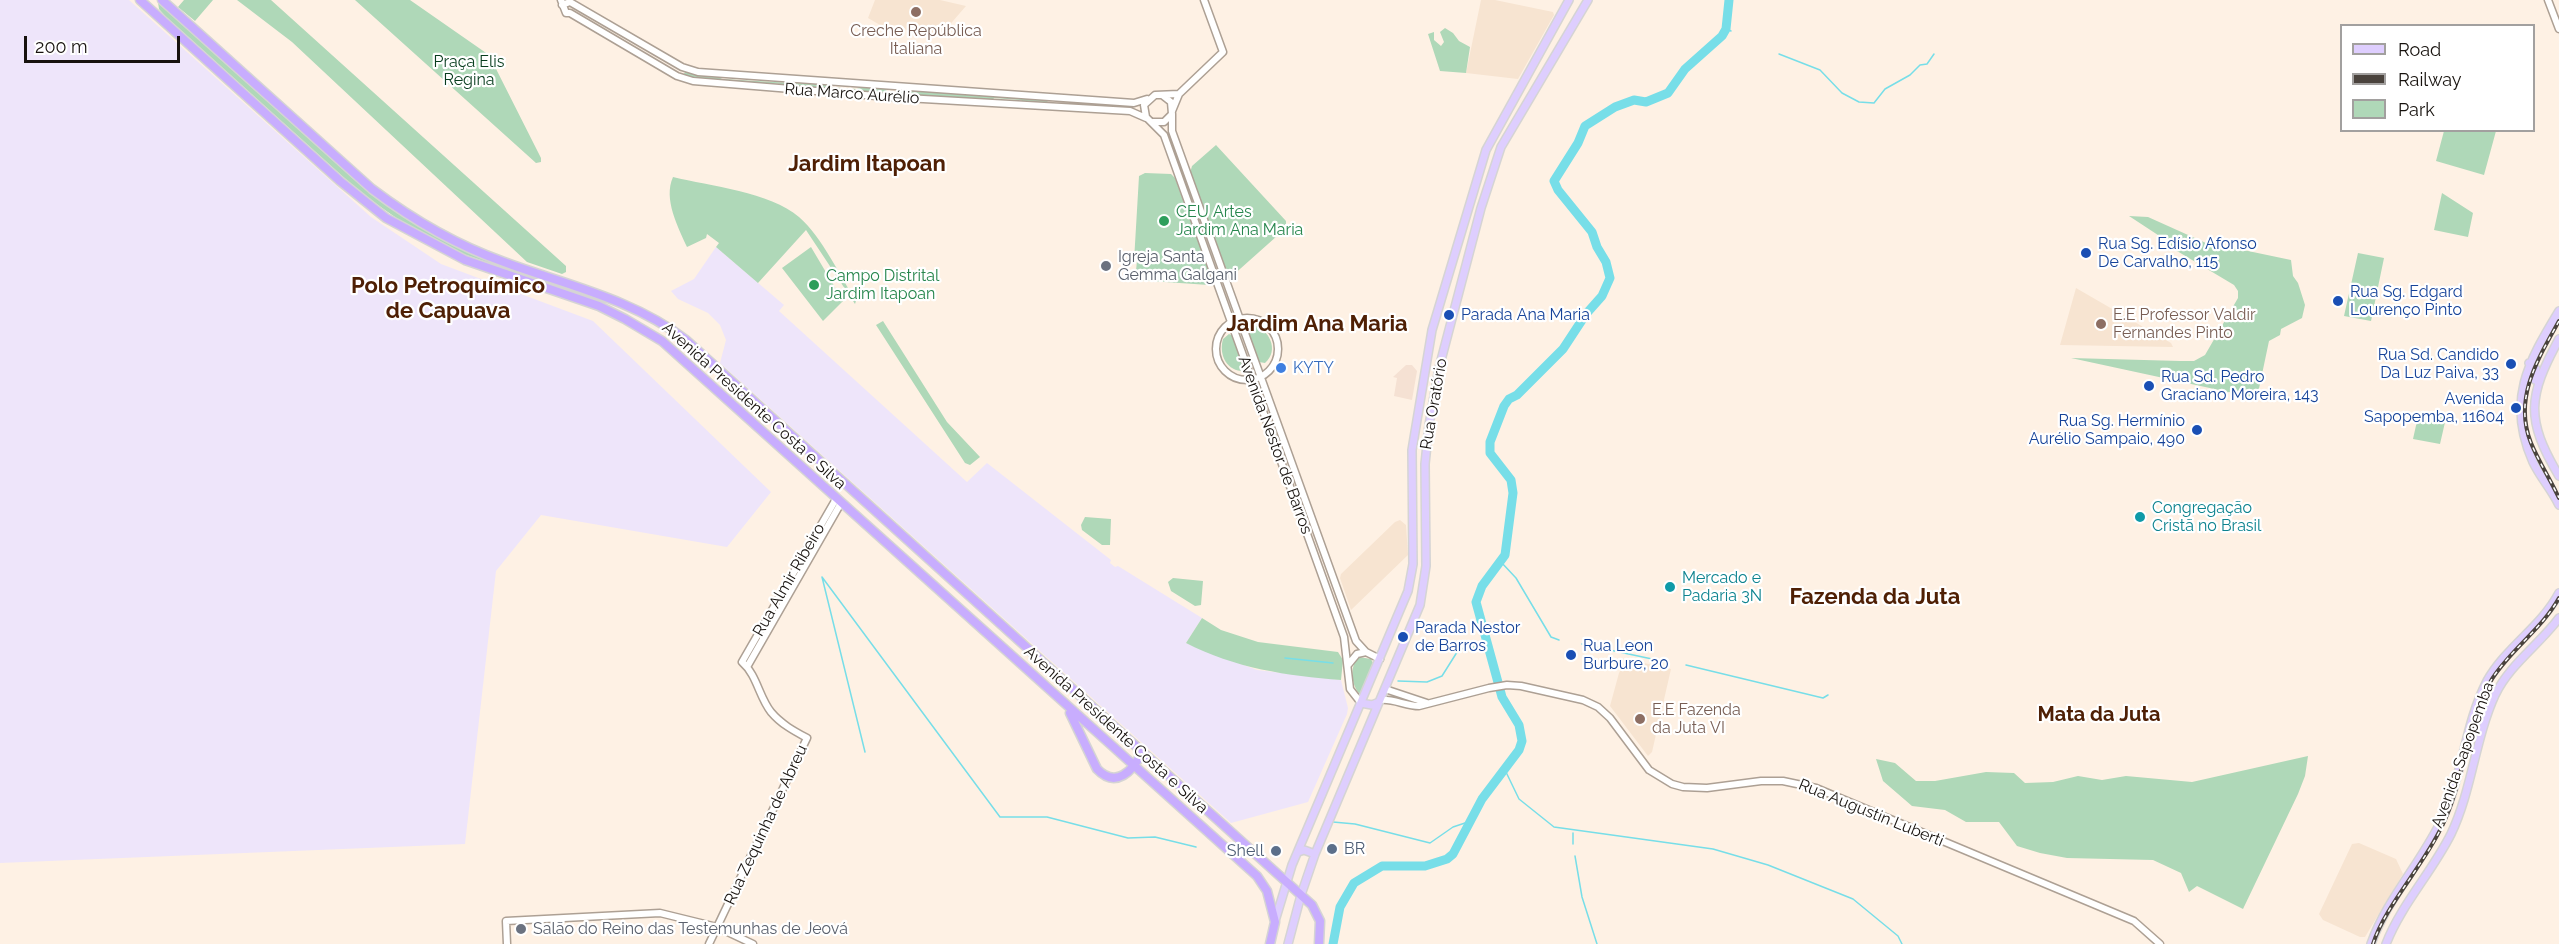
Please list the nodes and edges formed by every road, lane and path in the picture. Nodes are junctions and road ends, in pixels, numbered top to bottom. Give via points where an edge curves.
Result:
1 (140, 0) edge
2 (150, 0) edge
3 (162, 0) edge
4 (1204, 0) edge
5 (1569, 0) edge
6 (1588, 0) edge
7 (2548, 0) edge
8 (566, 2) edge
9 (1564, 8) junction
10 (1583, 9) junction
11 (152, 11) junction
12 (570, 13) junction
13 (602, 21) junction
14 (597, 29) junction
15 (2559, 29) edge
16 (621, 32) junction
17 (617, 40) junction
18 (682, 67) junction
19 (677, 76) junction
20 (1179, 94) junction
21 (1161, 95) junction
22 (1150, 97) junction
23 (1082, 100) junction
24 (1082, 108) junction
25 (1172, 113) junction
26 (1150, 121) junction
27 (2559, 311) edge
28 (648, 315) junction
29 (1240, 318) junction
30 (1231, 322) junction
31 (657, 338) junction
32 (2559, 339) edge
33 (2529, 363) junction
34 (1261, 376) junction
35 (1251, 380) junction
36 (2536, 388) junction
37 (2559, 476) edge
38 (838, 501) junction
39 (2559, 506) edge
40 (2559, 593) edge
41 (2553, 604) junction
42 (2559, 618) edge
43 (1366, 652) junction
44 (1380, 659) junction
45 (1347, 666) junction
46 (1391, 676) junction
47 (1385, 689) junction
48 (1380, 701) junction
49 (1361, 703) junction
50 (1431, 704) junction
51 (1067, 706) junction
52 (807, 738) joint
53 (1142, 752) junction
54 (1134, 766) junction
55 (1298, 852) junction
56 (1315, 854) junction
57 (1286, 883) junction
58 (1301, 896) junction
59 (1275, 922) junction
60 (717, 927) junction
61 (507, 944) edge
62 (709, 944) edge
63 (753, 944) edge
64 (1269, 944) edge
65 (1288, 944) edge
66 (1319, 944) edge
67 (2160, 944) edge
68 (2371, 944) edge
69 (2386, 944) edge

1 - 11 highway, Avenida Presidente Costa e Silva
2 - 11 highway
3 - 28 highway, Avenida Presidente Costa e Silva via 372,189 408,215 475,251
4 - 20 street via 1223,52
5 - 9 main road, Rua Oratório
6 - 10 main road, Rua Oratório
7 - 15 street
8 - 12 street
8 - 12 street, Rua Marco Aurélio via 564,12
8 - 13 street, Rua Marco Aurélio
9 - 10 main road
9 - 44 main road, Rua Oratório via 1486,150 1432,330 1412,450 1412,573 1406,598
10 - 46 main road, Rua Oratório via 1501,147 1484,198 1441,358 1429,425 1422,596
11 - 31 highway, Avenida Presidente Costa e Silva via 386,218 465,260 592,303
12 - 14 street, Rua Marco Aurélio
13 - 14 street
13 - 16 street, Rua Marco Aurélio
14 - 17 street, Rua Marco Aurélio
16 - 17 street
16 - 18 street, Rua Marco Aurélio
17 - 19 street, Rua Marco Aurélio
18 - 19 street
18 - 23 street, Rua Marco Aurélio via 702,73
19 - 24 street, Rua Marco Aurélio via 701,83
20 - 21 street
20 - 25 street
21 - 22 street
21 - 25 street via 1169,99
22 - 23 street, Rua Marco Aurélio via 1134,103
22 - 26 street via 1144,108
23 - 24 street
24 - 26 street, Rua Marco Aurélio via 1130,111
25 - 26 street via 1164,122
25 - 29 street, Avenida Nestor de Barros via 1172,131
26 - 30 street, Avenida Nestor de Barros via 1164,135
27 - 33 main road
28 - 31 highway
28 - 53 highway, Avenida Presidente Costa e Silva via 693,346
29 - 30 street
29 - 34 street, Avenida Nestor de Barros
29 - 34 street via 1259,320 1274,336 1276,356
30 - 35 street, Avenida Nestor de Barros
30 - 35 street via 1218,338 1218,360 1232,375
31 - 38 highway, Avenida Presidente Costa e Silva
32 - 36 main road
33 - 36 main road via 2536,369
33 - 39 main road via 2522,396 2522,427 2534,464
34 - 35 street
34 - 43 street, Avenida Nestor de Barros via 1356,641
35 - 45 street, Avenida Nestor de Barros via 1344,637
36 - 37 main road via 2535,426
38 - 51 highway, Avenida Presidente Costa e Silva
38 - 52 street, Rua Almir Ribeiro via 744,664 771,712
40 - 41 main road, Avenida Sapopemba
41 - 42 main road
41 - 68 main road, Avenida Sapopemba via 2502,659 2488,680 2442,820
42 - 69 main road, Avenida Sapopemba via 2510,671 2496,694 2455,825
43 - 44 street
43 - 45 street via 1357,654
44 - 46 main road via 1389,665
44 - 49 main road, Rua Oratório
45 - 49 street, Avenida Nestor de Barros via 1350,689
46 - 47 main road, Rua Oratório
47 - 48 main road, Rua Oratório
47 - 50 street
48 - 49 main road
48 - 50 street, Rua Augustin Luberti
48 - 56 main road, Rua Oratório
49 - 55 main road, Rua Oratório
50 - 67 street, Rua Augustin Luberti via 1508,685 1583,700 1610,718 1648,770 1672,784 1707,788 1783,781 1816,788 2134,921
51 - 54 highway, Avenida Presidente Costa e Silva
51 - 54 highway via 1100,772 1116,778 1128,774
52 - 60 street, Rua Zequinha de Abreu
53 - 54 highway
53 - 57 highway, Avenida Presidente Costa e Silva
54 - 59 highway, Avenida Presidente Costa e Silva via 1263,883
55 - 56 main road
55 - 57 main road, Rua Oratório
56 - 58 main road, Rua Oratório
57 - 58 highway, Avenida Presidente Costa e Silva
57 - 59 main road, Rua Oratório
58 - 65 main road, Rua Oratório
58 - 66 highway, Avenida Presidente Costa e Silva via 1318,916
59 - 64 highway
60 - 61 street via 660,913 506,921
60 - 62 street, Rua Zequinha de Abreu
60 - 63 street

